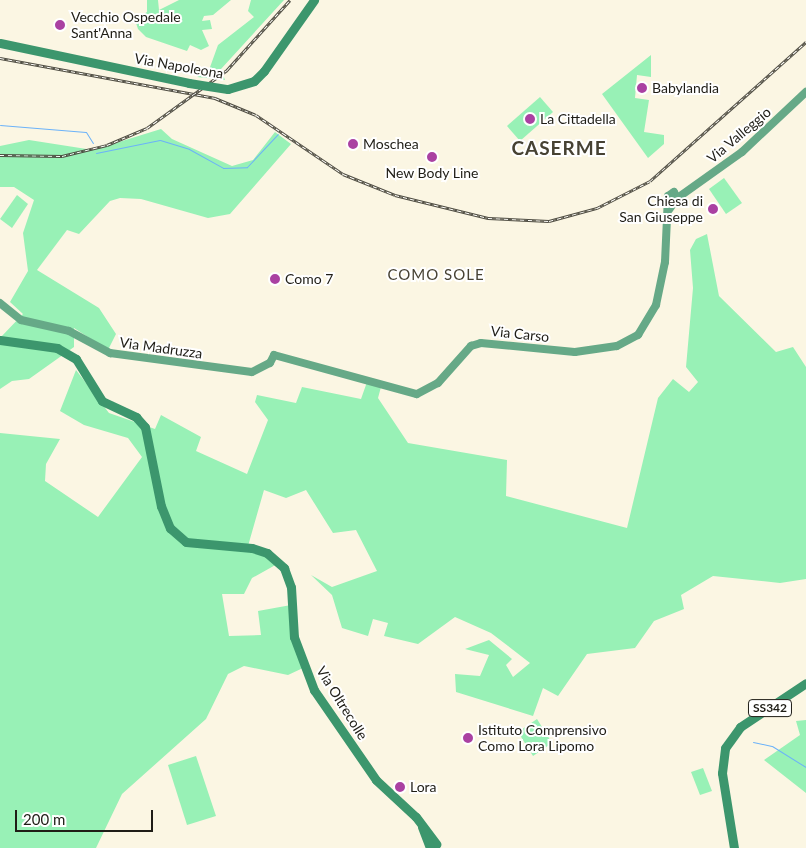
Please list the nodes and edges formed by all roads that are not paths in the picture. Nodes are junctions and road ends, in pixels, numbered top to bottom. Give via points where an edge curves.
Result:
1 (314, 0) edge
2 (0, 43) edge
3 (806, 92) edge
4 (673, 198) joint
5 (0, 303) edge
6 (0, 340) edge
7 (275, 361) joint
8 (806, 683) edge
9 (434, 847) edge
10 (734, 848) edge

1 - 2 main road, Via Napoleona, bridge via 264,71 254,81 228,88 189,83
3 - 4 street, Via Valleggio via 727,164
4 - 7 street, Via Carso via 656,306 638,335 617,346 575,352 481,343 472,346 438,383 417,394 290,361
5 - 7 street, Via Madruzza via 21,320 69,331 110,353 252,372
6 - 9 main road, Via Oltrecolle via 57,348 76,359 102,400 136,417 145,427 160,506 170,528 186,542 252,548 267,553 284,568 291,587 294,637 314,690 376,780 420,822
8 - 10 main road, SS342 via 740,727 725,748 722,773

